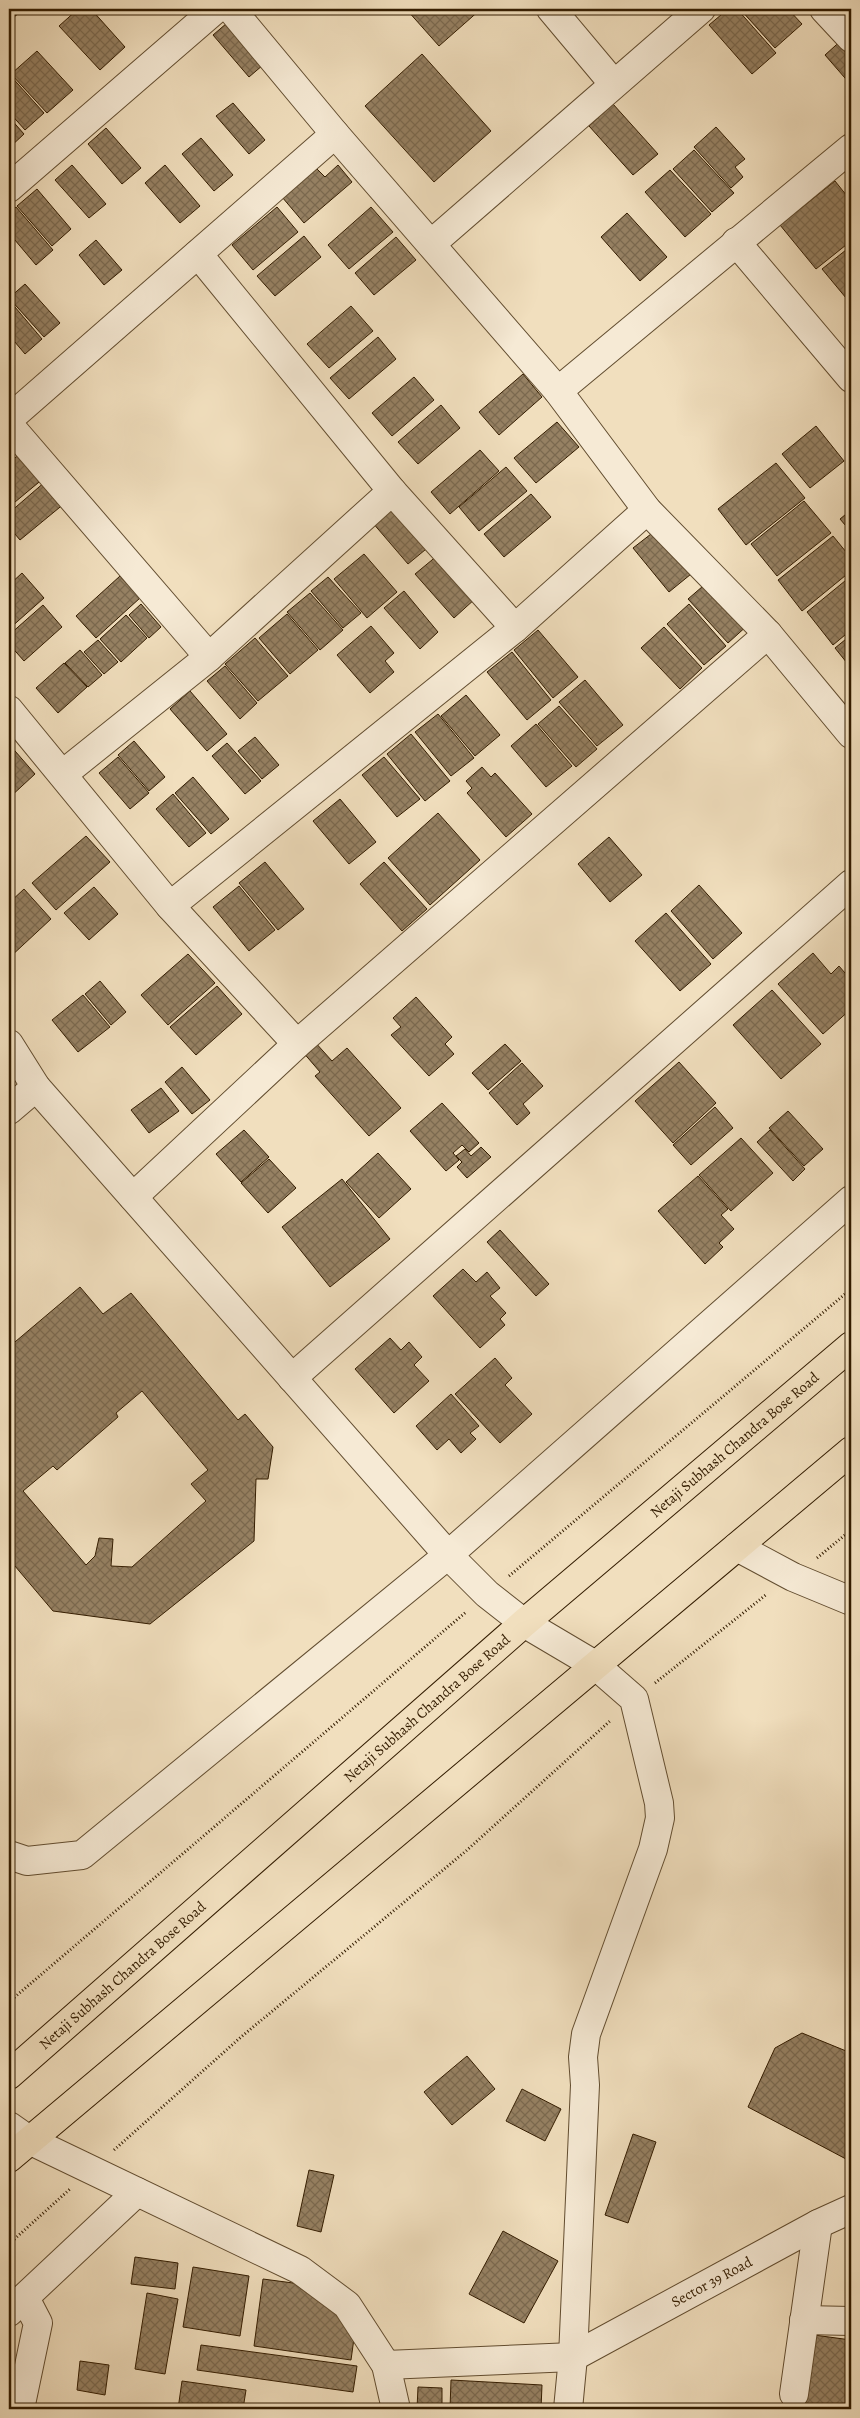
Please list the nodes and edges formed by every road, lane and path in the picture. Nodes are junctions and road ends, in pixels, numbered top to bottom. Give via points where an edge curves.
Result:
1 (216, 9) edge
2 (231, 9) edge
3 (551, 9) edge
4 (701, 9) edge
5 (824, 9) edge
6 (851, 38) edge
7 (613, 83) junction
8 (335, 134) junction
9 (851, 148) edge
10 (9, 188) edge
11 (736, 242) junction
12 (431, 244) junction
13 (198, 254) junction
14 (851, 378) edge
15 (558, 391) junction
16 (9, 419) edge
17 (9, 425) edge
18 (392, 491) junction
19 (648, 510) junction
20 (514, 628) junction
21 (768, 634) junction
22 (209, 657) junction
23 (9, 710) edge
24 (851, 734) edge
25 (63, 774) junction
26 (851, 884) edge
27 (170, 906) junction
28 (9, 1044) edge
29 (297, 1044) junction
30 (36, 1087) junction
31 (9, 1110) edge
32 (133, 1197) junction
33 (851, 1200) edge
34 (851, 1289) edge
35 (851, 1346) edge
36 (292, 1378) junction
37 (851, 1451) edge
38 (851, 1530) edge
39 (738, 1547) junction
40 (448, 1555) junction
41 (793, 1577) junction
42 (486, 1594) junction
43 (851, 1601) edge
44 (524, 1623) junction
45 (595, 1665) junction
46 (634, 1699) junction
47 (9, 1855) edge
48 (9, 2002) edge
49 (9, 2075) edge
50 (19, 2133) edge
51 (9, 2158) edge
52 (92, 2170) junction
53 (137, 2192) junction
54 (851, 2209) edge
55 (818, 2224) junction
56 (9, 2244) edge
57 (17, 2305) edge
58 (804, 2320) junction
59 (851, 2321) edge
60 (572, 2357) junction
61 (386, 2364) junction
62 (794, 2394) dead end
63 (20, 2409) edge
64 (396, 2409) edge
65 (568, 2409) edge

1 - 10 street
2 - 8 street
3 - 7 street
4 - 7 street
5 - 6 street
7 - 12 street
8 - 12 street
8 - 13 street
9 - 11 street
11 - 14 street
11 - 15 street
12 - 15 street
13 - 16 street
13 - 18 street
15 - 19 street
17 - 22 street
18 - 20 street
18 - 22 street
19 - 20 street
19 - 21 street
20 - 27 street
21 - 24 street
21 - 29 street
22 - 25 street
23 - 25 street
25 - 27 street
26 - 36 street
27 - 29 street
28 - 30 street
29 - 32 street
30 - 31 street
30 - 32 street
32 - 36 street
33 - 40 street
34 - 42 path
35 - 44 main road, Netaji Subhash Chandra Bose Road
36 - 40 street
37 - 39 main road
38 - 41 path
39 - 41 street
39 - 45 main road
40 - 42 street
40 - 47 street via 82,1855 27,1861
41 - 43 street
41 - 46 path via 752,1604
42 - 44 street
42 - 48 path
44 - 45 street
44 - 49 main road, Netaji Subhash Chandra Bose Road
45 - 46 street
45 - 50 main road
46 - 52 path via 466,1851 241,2037
46 - 60 street via 660,1818 653,1849 586,2034
50 - 51 main road
50 - 52 street
52 - 53 street
52 - 56 path
53 - 57 street
53 - 61 street via 300,2270 347,2305
54 - 55 street, Sector 39 Road
55 - 58 street
55 - 60 street, Sector 39 Road
57 - 63 street via 38,2324
58 - 59 street
58 - 62 street
60 - 61 street
60 - 65 street
61 - 64 street

